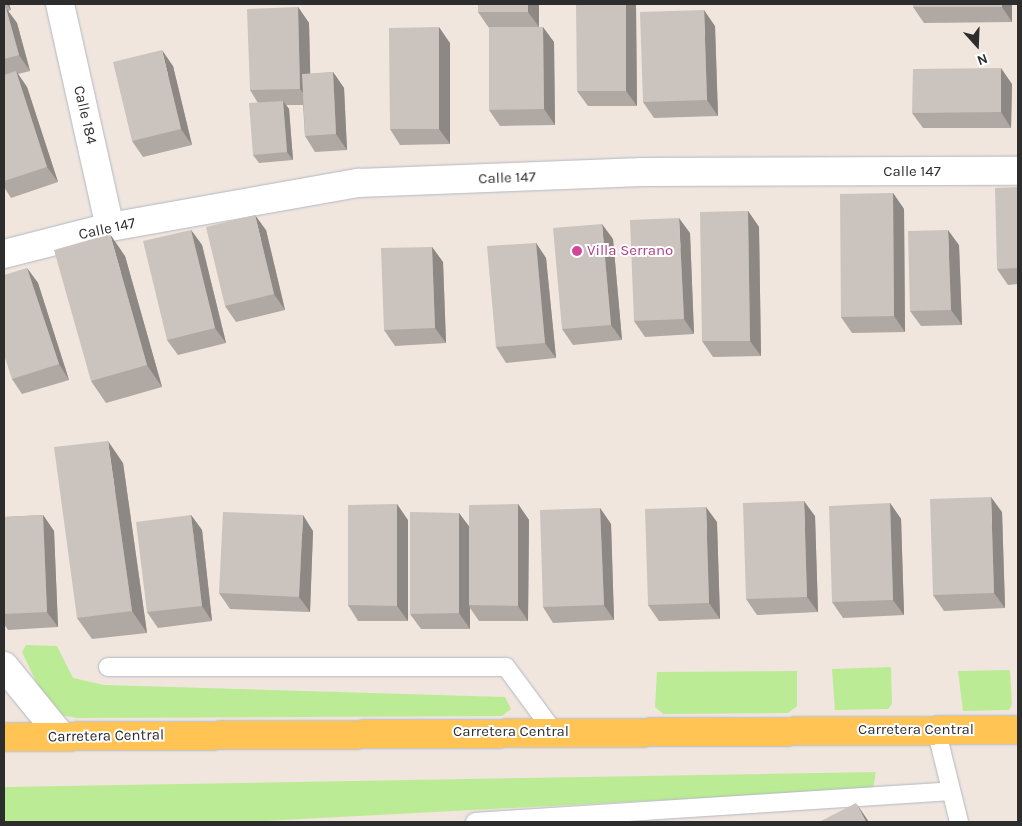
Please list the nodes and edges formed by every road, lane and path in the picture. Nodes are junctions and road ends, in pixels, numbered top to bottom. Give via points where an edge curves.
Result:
1 (60, 4) edge
2 (1018, 171) edge
3 (110, 227) junction
4 (4, 254) edge
5 (4, 666) edge
6 (108, 668) dead end
7 (936, 729) junction
8 (1018, 730) edge
9 (554, 732) junction
10 (61, 736) junction
11 (4, 737) edge
12 (951, 791) junction
13 (475, 822) edge
14 (959, 822) edge

1 - 3 street, Calle 184
2 - 3 street, Calle 147 via 642,172 358,183
3 - 4 street, Calle 147
5 - 10 street
6 - 9 lane via 506,667
7 - 8 main road, Carretera Central
7 - 9 main road, Carretera Central
7 - 12 lane
9 - 10 main road, Carretera Central
10 - 11 main road, Carretera Central
12 - 13 lane
12 - 14 lane

